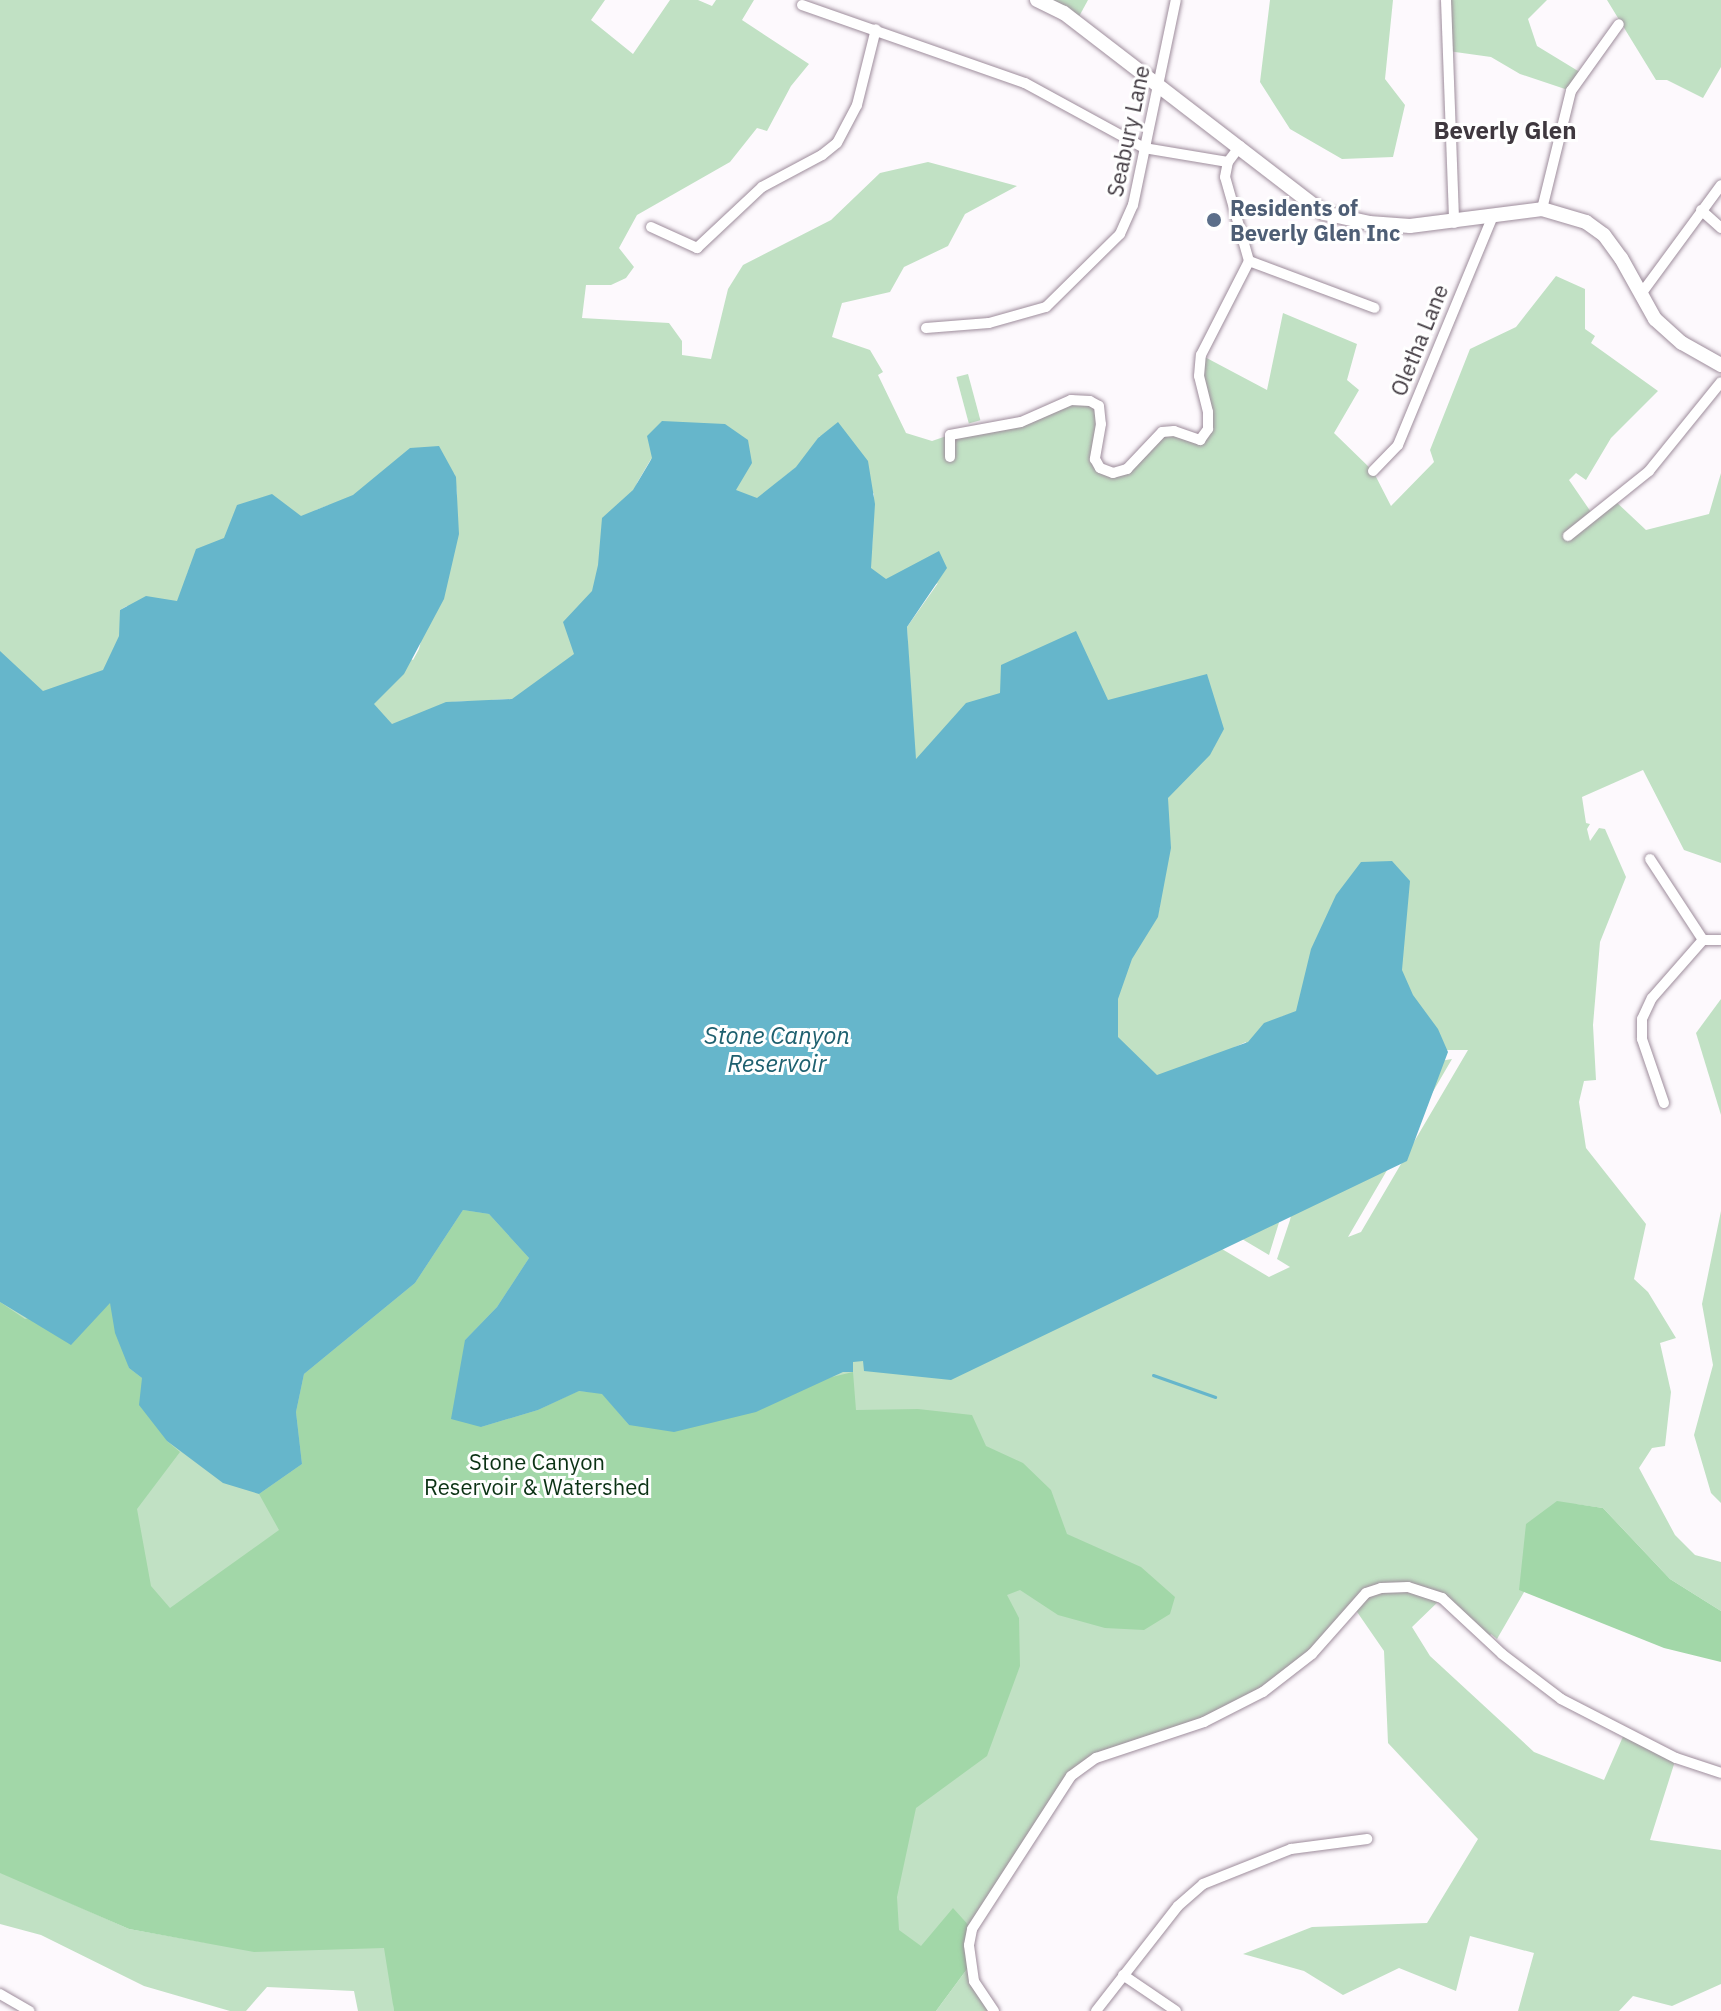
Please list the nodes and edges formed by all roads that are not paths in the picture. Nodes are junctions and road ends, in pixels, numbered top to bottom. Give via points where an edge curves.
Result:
1 (1037, 0) edge
2 (1176, 0) edge
3 (1446, 0) edge
4 (802, 5) dead end
5 (1619, 24) dead end
6 (876, 29) junction
7 (1160, 85) junction
8 (1240, 146) junction
9 (1144, 148) junction
10 (1228, 162) junction
11 (1721, 185) edge
12 (1542, 209) junction
13 (1701, 210) junction
14 (1492, 218) junction
15 (1454, 223) junction
16 (651, 227) dead end
17 (1721, 228) edge
18 (1249, 261) junction
19 (1641, 294) junction
20 (1375, 308) dead end
21 (926, 328) dead end
22 (1721, 365) edge
23 (1721, 382) edge
24 (950, 457) dead end
25 (1373, 471) dead end
26 (1568, 536) dead end
27 (1650, 859) dead end
28 (1703, 940) junction
29 (1721, 940) edge
30 (1664, 1103) dead end
31 (1721, 1773) edge
32 (1367, 1839) dead end
33 (1123, 1975) junction
34 (0, 1994) edge
35 (30, 2011) edge
36 (994, 2011) edge
37 (1096, 2011) edge
38 (1176, 2011) edge

1 - 7 main road via 1064,13
2 - 7 street, Seabury Lane
3 - 15 street
4 - 6 street
5 - 12 street via 1571,91
6 - 9 street via 1025,83
6 - 16 street via 857,105 837,143 762,187 697,248
7 - 8 main road
7 - 9 street, Seabury Lane
8 - 10 street
8 - 15 main road via 1324,213 1369,223
9 - 10 street
9 - 21 street, Seabury Lane via 1128,221 1057,299 989,323
10 - 18 street via 1225,177
11 - 13 street
12 - 14 main road
12 - 19 main road via 1586,222 1604,235
13 - 17 street
13 - 19 street
14 - 15 main road
14 - 25 street, Oletha Lane via 1398,445
18 - 20 street
18 - 24 street via 1201,355 1208,429 1200,440 1162,432 1127,469 1113,473 1100,468 1095,459 1099,406 1071,400 1021,422 950,435
19 - 22 main road via 1655,319 1673,335
23 - 26 street via 1649,471
27 - 28 street
28 - 29 street
28 - 30 street via 1652,998 1642,1019 1642,1039
31 - 36 street via 1676,1758 1561,1699 1442,1598 1408,1587 1381,1588 1366,1593 1312,1654 1263,1692 1204,1722 1096,1758 1071,1776 972,1929 972,1973
32 - 33 street via 1291,1849 1203,1884 1178,1906
33 - 37 street
33 - 38 street
34 - 35 street

